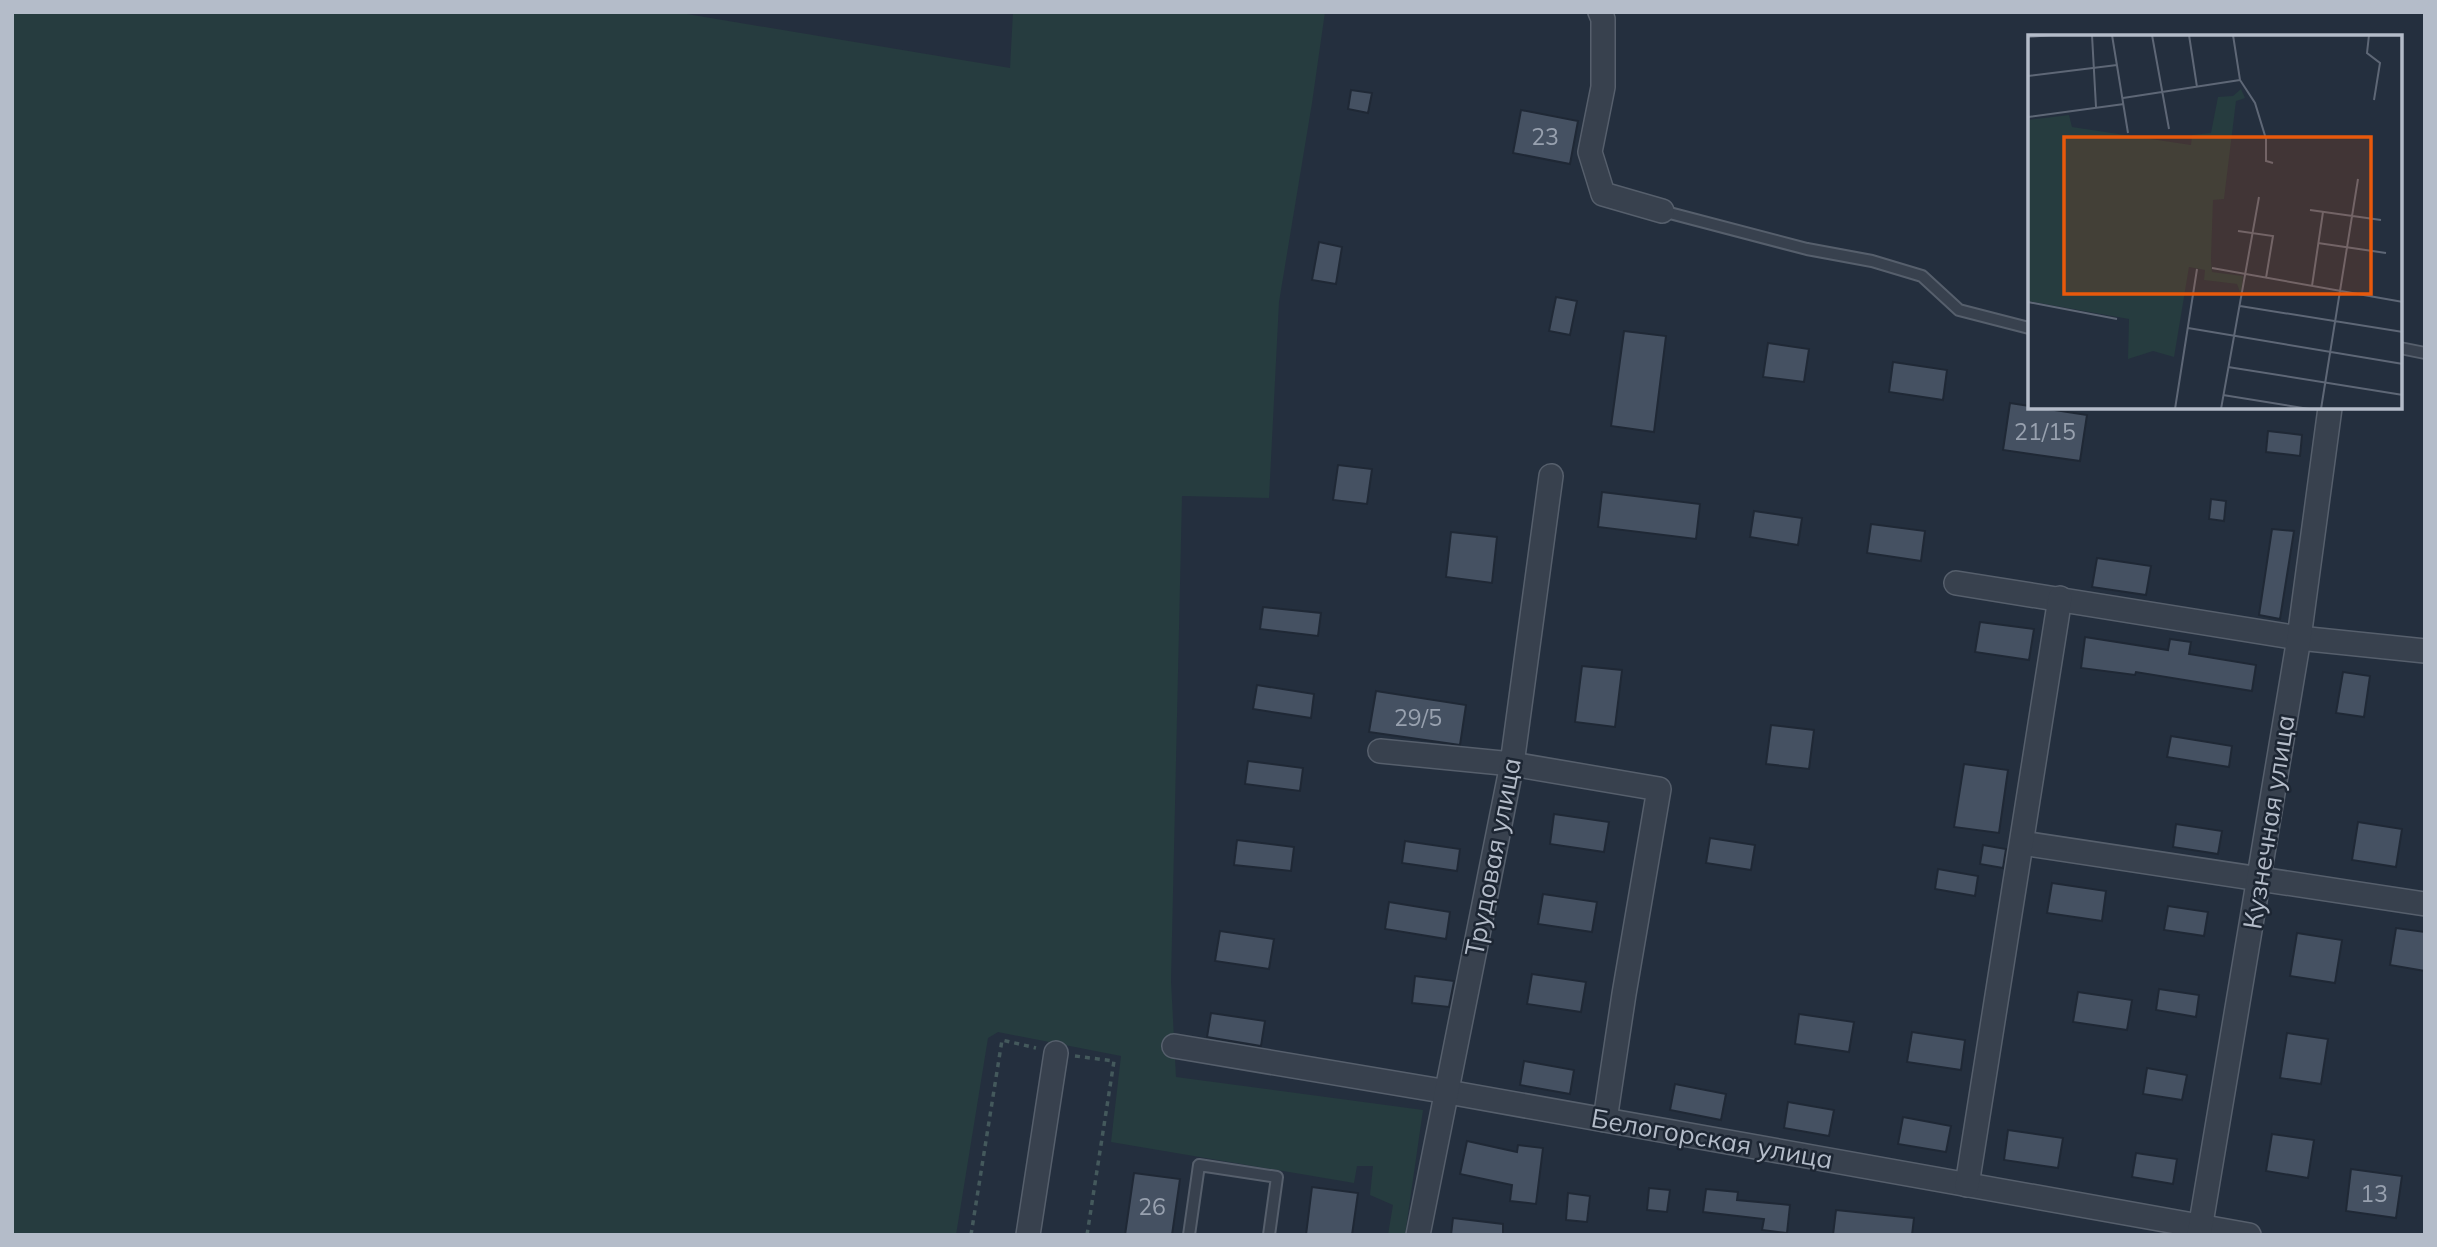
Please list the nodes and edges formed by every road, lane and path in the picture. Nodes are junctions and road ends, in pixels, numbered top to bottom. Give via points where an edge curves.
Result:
1 (1600, 12) edge
2 (1662, 211) joint
3 (2028, 328) edge
4 (2402, 348) edge
5 (2425, 352) edge
6 (2330, 410) edge
7 (1551, 475) dead end
8 (1956, 583) dead end
9 (2060, 598) junction
10 (2299, 638) junction
11 (2425, 652) edge
12 (1380, 751) dead end
13 (1512, 764) junction
14 (2022, 843) junction
15 (2260, 879) junction
16 (2425, 904) edge
17 (1174, 1046) dead end
18 (1056, 1053) dead end
19 (1448, 1092) junction
20 (1605, 1120) junction
21 (1967, 1185) junction
22 (2200, 1230) edge
23 (1028, 1235) edge
24 (1189, 1235) edge
25 (1269, 1235) edge
26 (1418, 1235) edge
27 (2249, 1235) edge

1 - 2 street via 1603,86 1590,152 1599,184 1603,194
2 - 3 lane via 1922,276 1959,310
4 - 5 lane
6 - 10 street, Кузнечная улица
7 - 13 street, Трудовая улица
8 - 9 street
9 - 10 street
9 - 14 street
10 - 11 street
10 - 15 street, Кузнечная улица
12 - 13 street
13 - 19 street, Трудовая улица
13 - 20 street via 1659,789
14 - 15 street
14 - 21 street
15 - 16 street
15 - 22 street, Кузнечная улица
17 - 19 street, Белогорская улица
18 - 23 street
19 - 20 street, Белогорская улица
19 - 26 street, Трудовая улица
20 - 21 street, Белогорская улица
21 - 22 street, Белогорская улица
22 - 27 street, Белогорская улица
24 - 25 lane via 1199,1166 1277,1177

